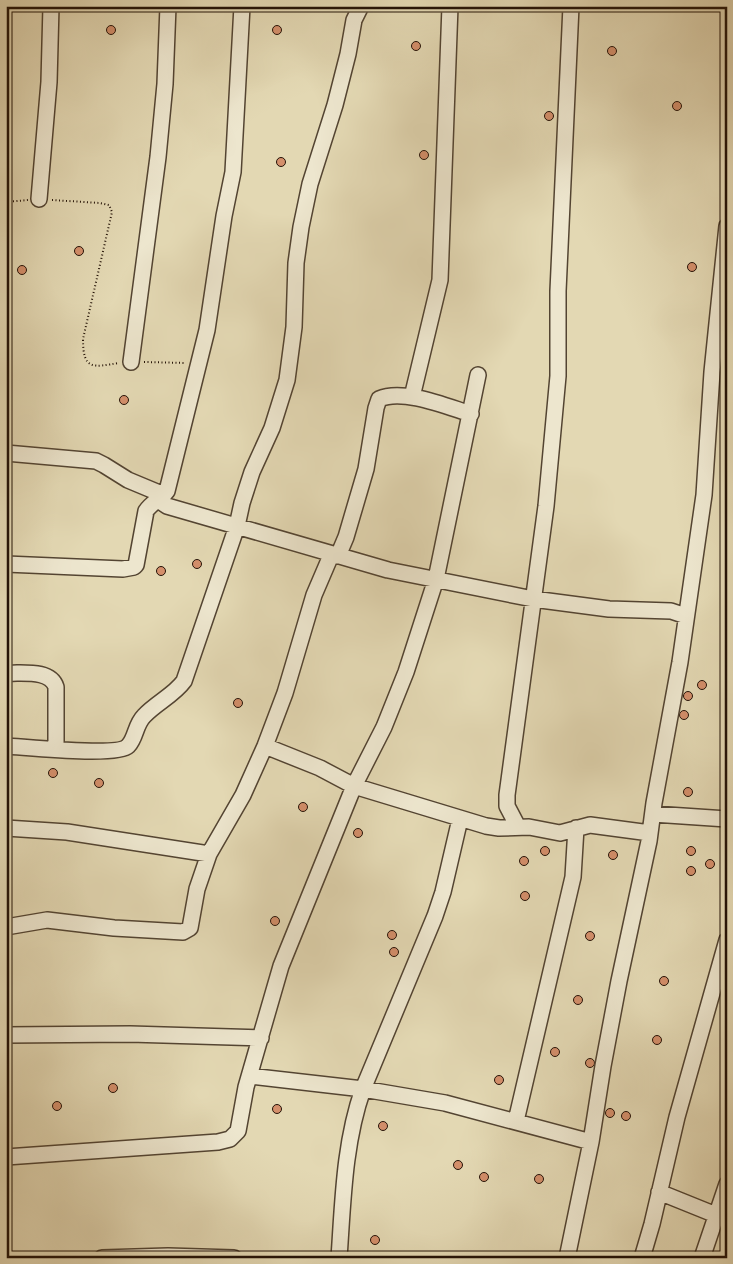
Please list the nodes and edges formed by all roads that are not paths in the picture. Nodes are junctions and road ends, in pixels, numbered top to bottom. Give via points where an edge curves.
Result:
1 (51, 6) edge
2 (168, 6) edge
3 (242, 6) edge
4 (361, 6) edge
5 (450, 6) edge
6 (571, 6) edge
7 (39, 199) road end
8 (727, 226) edge
9 (131, 362) road end
10 (478, 375) dead end
11 (412, 397) junction
12 (471, 414) junction
13 (6, 453) edge
14 (161, 497) junction
15 (237, 526) junction
16 (336, 555) junction
17 (6, 564) edge
18 (436, 579) junction
19 (533, 598) junction
20 (686, 616) junction
21 (6, 673) edge
22 (6, 746) edge
23 (266, 746) junction
24 (56, 749) junction
25 (354, 786) junction
26 (652, 814) junction
27 (460, 819) junction
28 (727, 819) edge
29 (518, 827) junction
30 (6, 828) edge
31 (576, 828) junction
32 (650, 833) junction
33 (209, 854) junction
34 (6, 928) edge
35 (727, 940) edge
36 (6, 1035) edge
37 (261, 1038) junction
38 (250, 1076) junction
39 (363, 1089) junction
40 (516, 1122) junction
41 (591, 1142) junction
42 (6, 1157) edge
43 (727, 1184) edge
44 (659, 1192) junction
45 (721, 1216) edge
46 (168, 1257) edge
47 (102, 1258) edge
48 (234, 1258) edge
49 (339, 1258) edge
50 (567, 1258) edge
51 (642, 1258) edge
52 (702, 1258) edge

1 - 7 street via 49,82
2 - 9 street via 159,148
3 - 14 street via 233,172 207,330 169,484
4 - 15 street via 354,20 335,105 300,227 287,380 272,428 252,472
5 - 11 street via 440,280
6 - 19 street via 558,291 558,376 546,506
8 - 20 street via 712,372 704,495
10 - 12 street
11 - 12 street
11 - 16 street via 385,396 380,399 366,470 346,537
12 - 18 street
13 - 14 street via 96,461
14 - 15 street via 167,506
14 - 17 street via 149,506 144,516 139,556 134,567
15 - 16 street
15 - 24 street via 180,687 144,715 129,745 123,749 98,752
16 - 18 street
16 - 23 street via 329,560 314,594
18 - 19 street
18 - 25 street via 406,672 384,727
19 - 20 street via 609,608 671,611
19 - 29 street via 507,795 507,806
20 - 26 street
21 - 24 street via 44,675 55,683
22 - 24 street
23 - 25 street
23 - 33 street via 243,795
25 - 27 street
25 - 37 street via 281,966
26 - 28 street
26 - 32 street
27 - 29 street via 498,828
27 - 39 street via 435,916
29 - 31 street via 560,833
30 - 33 street via 68,832
31 - 32 street via 590,825
31 - 40 street via 572,877
32 - 41 street
33 - 34 street via 197,889 192,924 187,931 114,928 47,920
35 - 44 street via 679,1108
36 - 37 street
37 - 38 street
38 - 39 street
38 - 42 street via 238,1131 226,1140
39 - 40 street via 445,1104
39 - 49 street via 349,1140
40 - 41 street
41 - 50 street
43 - 45 street
44 - 45 street
44 - 51 street
45 - 52 street
46 - 47 street
46 - 48 street

